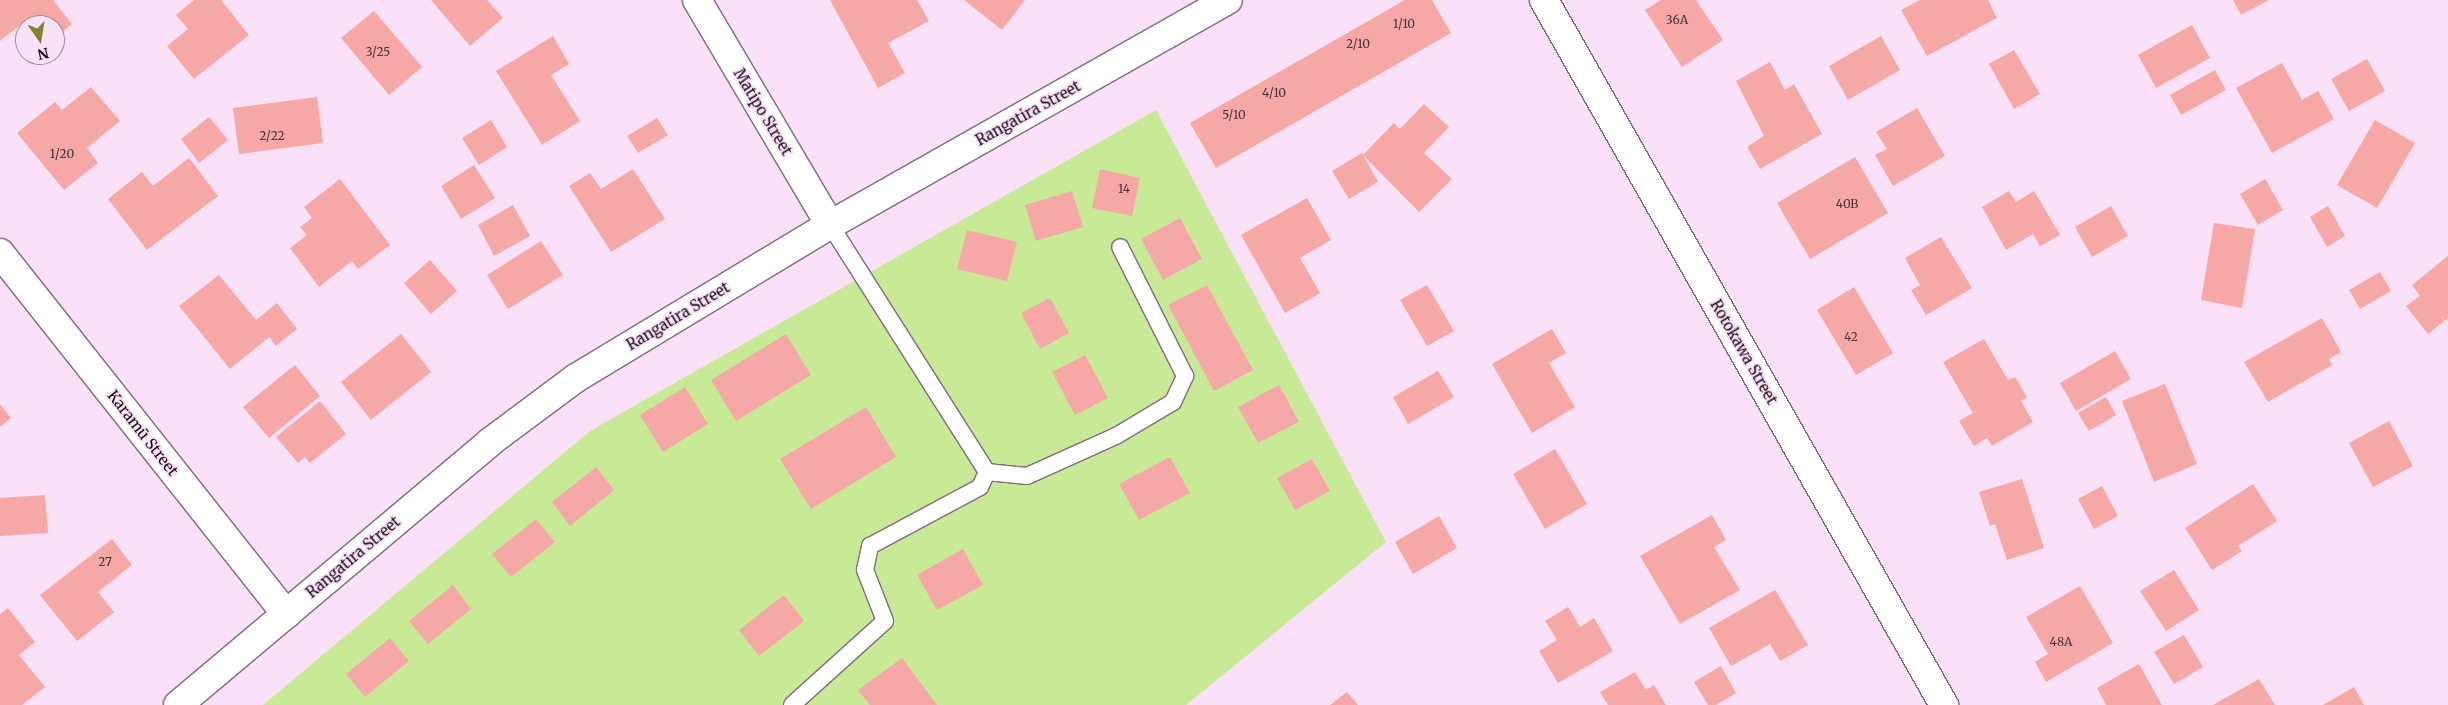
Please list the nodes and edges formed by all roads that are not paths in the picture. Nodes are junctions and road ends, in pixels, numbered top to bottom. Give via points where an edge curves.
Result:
1 (696, 0) edge
2 (1228, 0) edge
3 (1544, 0) edge
4 (830, 225) junction
5 (1120, 247) dead end
6 (0, 253) edge
7 (987, 472) junction
8 (286, 614) junction
9 (178, 705) edge
10 (792, 705) edge
11 (1944, 705) edge

1 - 4 street, Matipo Street
2 - 4 street, Rangatira Street
3 - 11 street, Rotokawa Street
4 - 7 lane
4 - 8 street, Rangatira Street via 576,378 490,442
5 - 7 lane via 1185,376 1173,402 1116,436 1027,476
6 - 8 street, Karamū Street
7 - 10 lane via 980,487 870,546 864,570 885,622
8 - 9 street, Rangatira Street

